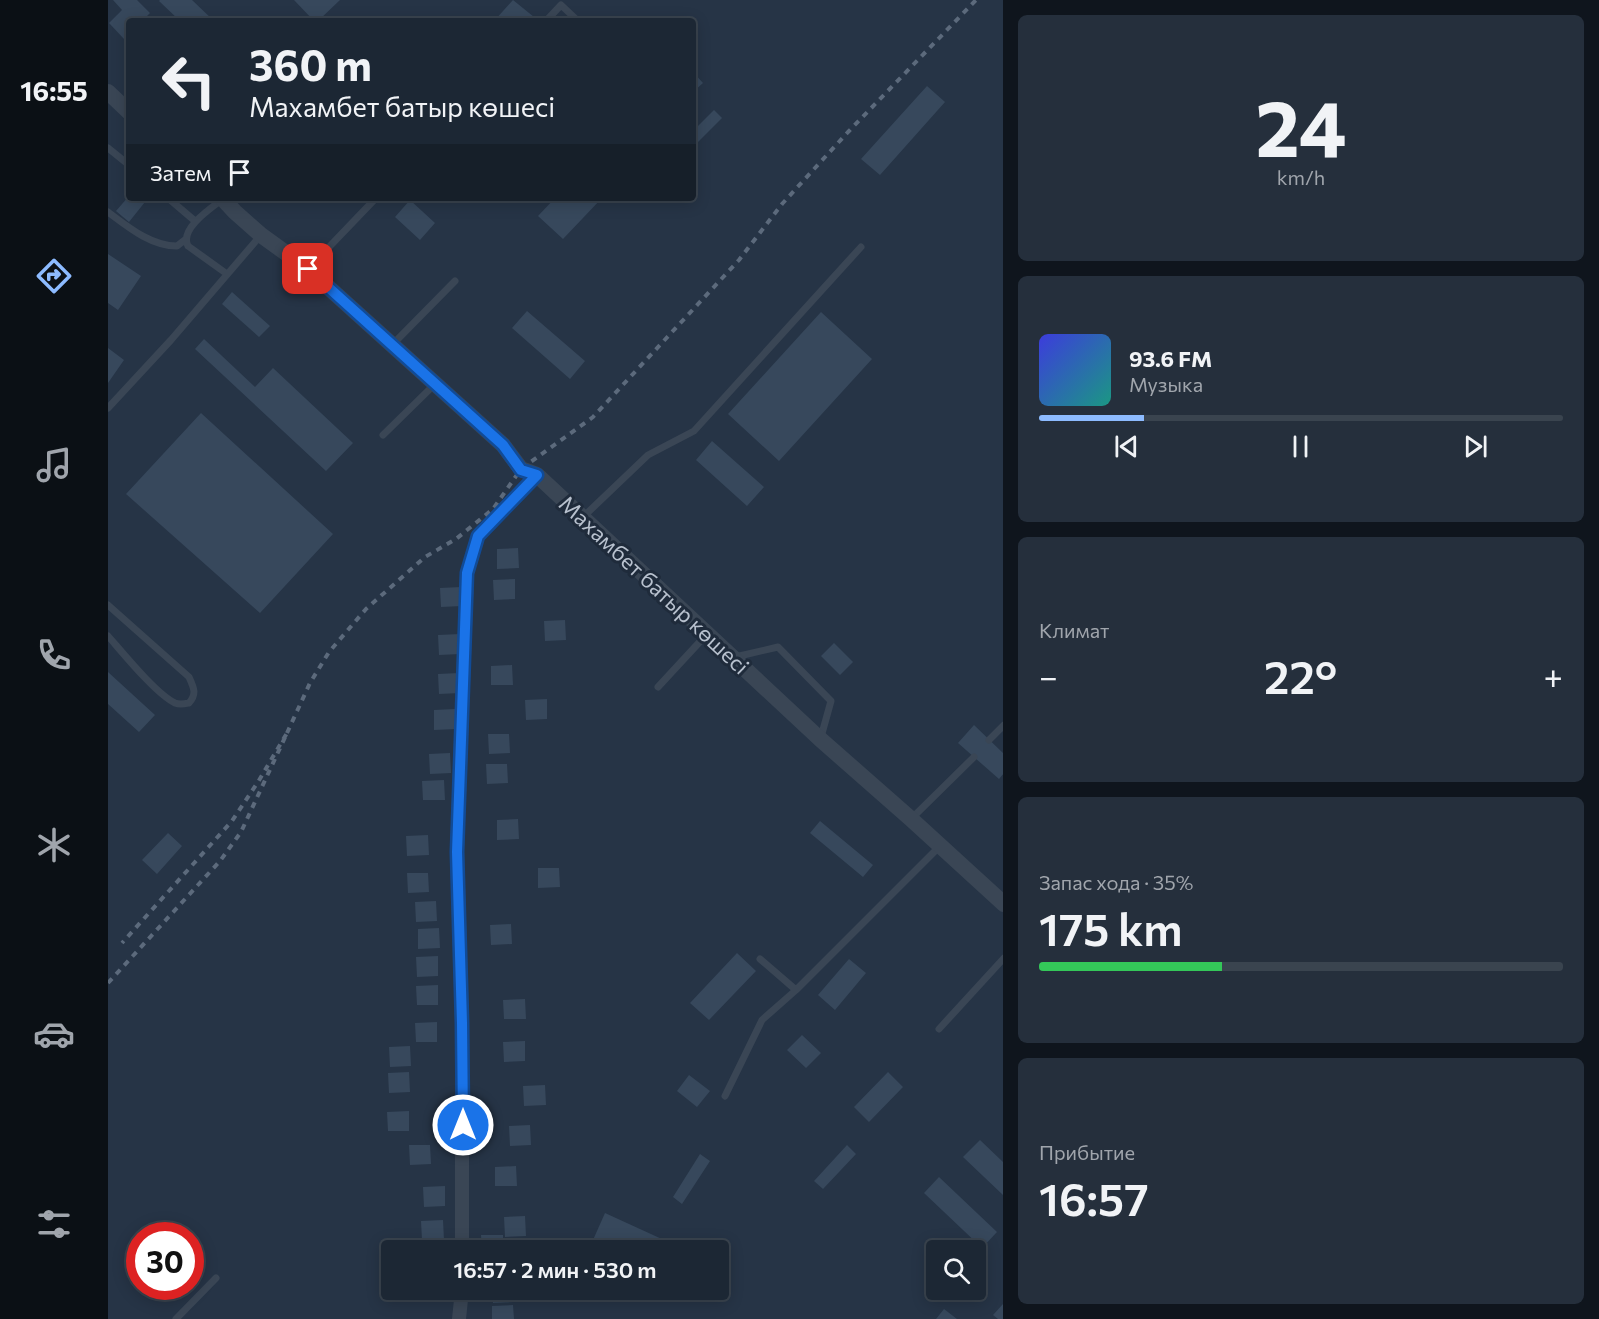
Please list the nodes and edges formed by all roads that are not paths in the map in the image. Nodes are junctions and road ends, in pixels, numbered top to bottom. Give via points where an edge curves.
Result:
1 (549, 18) edge
2 (575, 18) edge
3 (108, 92) edge
4 (126, 109) edge
5 (108, 148) edge
6 (126, 163) edge
7 (171, 201) edge
8 (219, 201) edge
9 (225, 201) edge
10 (373, 201) edge
11 (108, 212) edge
12 (195, 222) junction
13 (261, 235) junction
14 (186, 239) junction
15 (861, 247) dead end
16 (308, 269) junction
17 (227, 274) junction
18 (455, 281) dead end
19 (392, 345) junction
20 (435, 384) junction
21 (108, 408) edge
22 (383, 435) dead end
23 (537, 475) junction
24 (582, 518) junction
25 (108, 605) edge
26 (707, 634) junction
27 (108, 636) edge
28 (732, 657) junction
29 (658, 687) dead end
30 (1003, 726) edge
31 (820, 740) junction
32 (989, 740) dead end
33 (974, 757) dead end
34 (910, 819) junction
35 (940, 846) junction
36 (1003, 903) edge
37 (760, 958) dead end
38 (1003, 959) edge
39 (796, 990) junction
40 (939, 1029) dead end
41 (725, 1096) dead end
42 (462, 1240) edge
43 (216, 1278) dead end
44 (461, 1300) edge
45 (176, 1319) edge
46 (459, 1319) edge

1 - 2 lane via 561,5
3 - 4 street
5 - 6 lane
7 - 12 lane
8 - 12 lane
9 - 13 street, Махамбет батыр көшесі
10 - 16 lane
11 - 14 lane via 159,244 177,246
12 - 14 lane
13 - 16 street, Махамбет батыр көшесі
13 - 17 lane
14 - 17 lane via 188,246
15 - 24 lane via 694,431 648,455
16 - 19 street, Махамбет батыр көшесі
17 - 21 lane
18 - 19 lane
19 - 20 street, Махамбет батыр көшесі
20 - 22 lane
20 - 23 street, Махамбет батыр көшесі via 503,445 521,470
23 - 24 street, Махамбет батыр көшесі
23 - 42 street via 478,536 467,573 457,852
24 - 26 street, Махамбет батыр көшесі
25 - 27 lane via 189,677 195,690 193,698 189,703 174,702
26 - 28 street, Махамбет батыр көшесі
26 - 29 lane
28 - 31 street, Махамбет батыр көшесі
28 - 31 lane via 778,647 831,701
30 - 32 lane
31 - 34 street, Махамбет батыр көшесі
33 - 34 lane
34 - 35 street, Махамбет батыр көшесі
35 - 36 street, Махамбет батыр көшесі
35 - 39 lane
37 - 39 lane
38 - 40 lane
39 - 41 lane via 762,1020
43 - 45 lane
44 - 46 street

